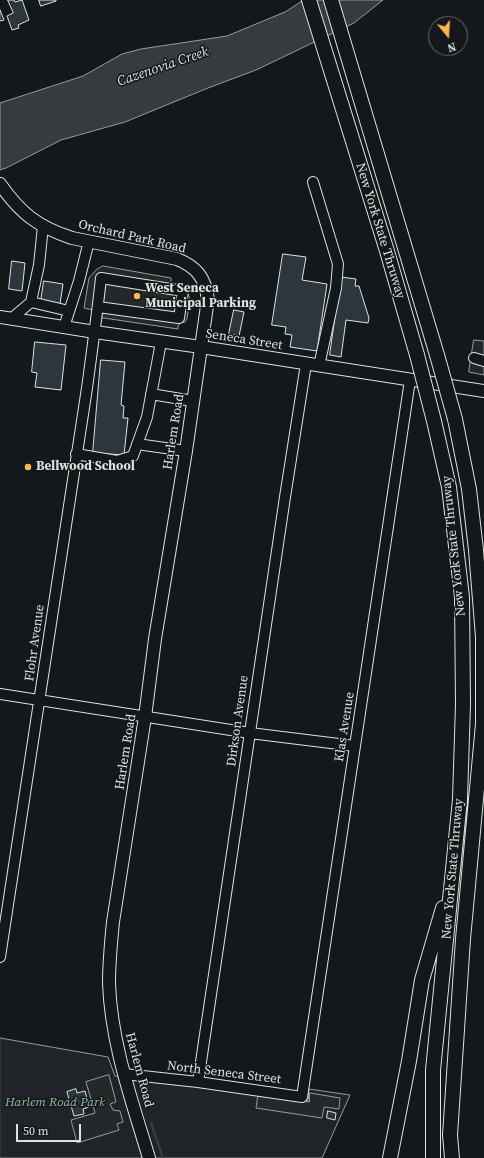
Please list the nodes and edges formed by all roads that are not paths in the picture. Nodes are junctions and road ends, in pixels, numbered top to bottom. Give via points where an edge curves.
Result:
1 (309, 0) edge
2 (331, 0) edge
3 (313, 182) dead end
4 (0, 184) edge
5 (43, 226) junction
6 (89, 242) junction
7 (31, 302) junction
8 (98, 307) junction
9 (70, 311) junction
10 (6, 318) edge
11 (64, 327) junction
12 (95, 332) junction
13 (162, 342) junction
14 (201, 347) junction
15 (306, 364) junction
16 (319, 366) junction
17 (410, 380) junction
18 (484, 391) edge
19 (151, 394) junction
20 (193, 401) junction
21 (138, 444) junction
22 (186, 450) junction
23 (76, 454) junction
24 (0, 694) edge
25 (40, 700) junction
26 (145, 718) junction
27 (250, 733) junction
28 (356, 746) junction
29 (453, 875) junction
30 (0, 957) edge
31 (124, 1074) junction
32 (304, 1078) joint
33 (198, 1082) junction
34 (149, 1158) edge
35 (390, 1158) edge
36 (433, 1158) edge
37 (452, 1158) edge

1 - 29 highway, New York State Thruway, bridge via 417,355 449,487 462,597 463,704 460,799
2 - 37 highway, New York State Thruway, bridge via 438,355 469,489 476,550 483,645 483,724 463,946 450,1135
3 - 16 street via 338,264 336,288
4 - 5 main road, Orchard Park Road via 18,206
5 - 6 main road, Orchard Park Road
5 - 7 street via 39,265
6 - 9 street
6 - 14 main road, Orchard Park Road via 177,259 198,272 208,299
7 - 9 street
7 - 10 street
8 - 8 street, Flohr Avenue via 101,278 183,291 179,318
8 - 12 street, Flohr Avenue
9 - 11 street
10 - 11 main road, Seneca Street
11 - 12 main road, Seneca Street
12 - 13 main road, Seneca Street
12 - 23 street, Flohr Avenue
13 - 14 main road, Seneca Street
13 - 19 street
14 - 15 main road, Seneca Street
14 - 20 main road, Harlem Road
15 - 16 main road, Seneca Street
15 - 27 street, Dirkson Avenue
16 - 17 main road, Seneca Street
17 - 18 main road, Seneca Street
17 - 28 street, Klas Avenue
19 - 20 street
19 - 21 street
20 - 22 main road, Harlem Road
21 - 22 street
21 - 23 street via 133,456 117,461
22 - 26 main road, Harlem Road via 155,639
23 - 25 street, Flohr Avenue
24 - 25 street
25 - 26 street
25 - 30 street, Flohr Avenue
26 - 27 street
26 - 31 main road, Harlem Road via 110,951 111,1006
27 - 28 street
27 - 33 street, Dirkson Avenue
28 - 32 street, Klas Avenue
29 - 35 highway via 422,980
29 - 36 highway, New York State Thruway via 433,1070
31 - 33 street, North Seneca Street
31 - 34 main road, Harlem Road
32 - 33 street, North Seneca Street via 302,1096

